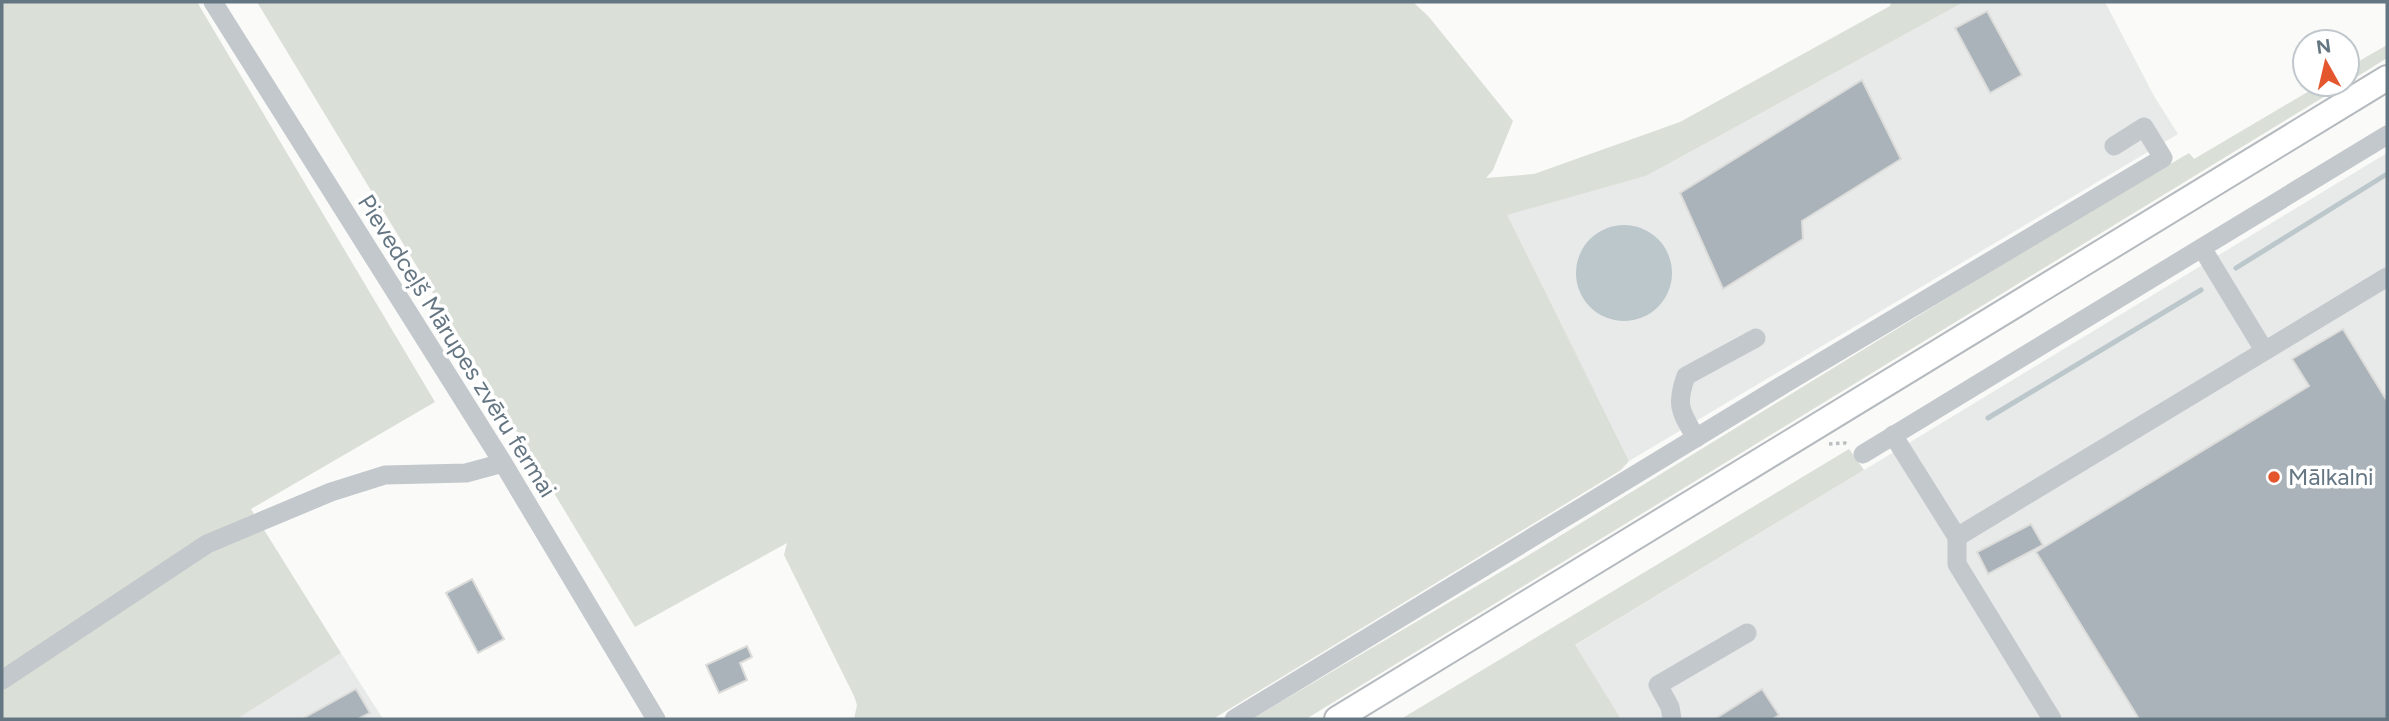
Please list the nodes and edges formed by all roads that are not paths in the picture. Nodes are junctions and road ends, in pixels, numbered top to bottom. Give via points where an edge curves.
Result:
1 (213, 2) edge
2 (2387, 78) edge
3 (2387, 135) edge
4 (2113, 146) dead end
5 (2202, 248) junction
6 (2387, 277) edge
7 (1756, 338) dead end
8 (2264, 350) junction
9 (1893, 435) junction
10 (1696, 438) junction
11 (1863, 454) dead end
12 (503, 463) junction
13 (1957, 537) junction
14 (1747, 633) dead end
15 (2, 680) edge
16 (656, 719) edge
17 (1234, 719) edge
18 (1337, 719) edge
19 (1672, 719) edge
20 (2052, 719) edge

1 - 12 street, Pievedceļš Mārupes zvēru fermai
2 - 18 main road
3 - 5 street
4 - 10 street via 2144,127 2163,158
5 - 8 street
5 - 9 street
6 - 8 street
7 - 10 street via 1686,376 1678,396
8 - 13 street
9 - 11 street
9 - 13 street
10 - 17 street
12 - 15 street via 466,473 385,475 331,492 207,544
12 - 16 street, Pievedceļš Mārupes zvēru fermai
13 - 20 street via 1957,564
14 - 19 street via 1658,685

